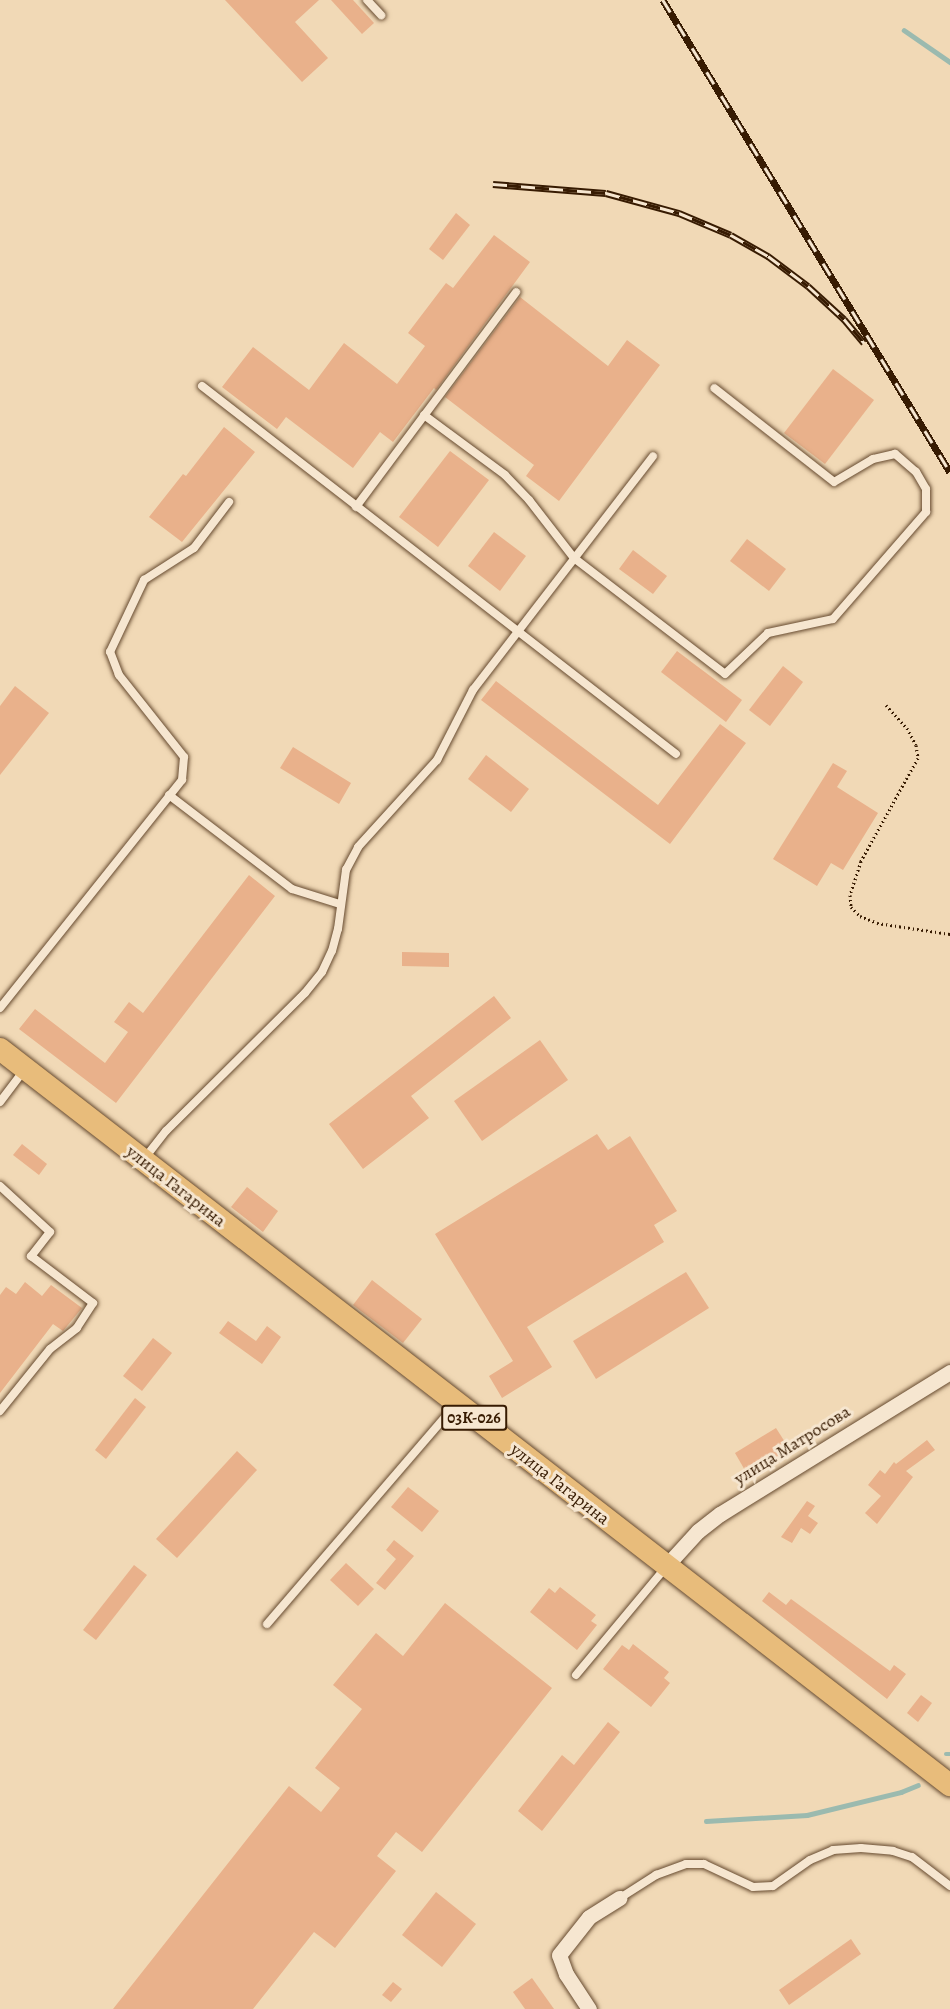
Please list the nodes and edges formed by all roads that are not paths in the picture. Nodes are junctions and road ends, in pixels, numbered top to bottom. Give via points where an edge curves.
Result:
1 (367, 0) edge
2 (381, 15) dead end
3 (516, 292) dead end
4 (202, 386) dead end
5 (714, 388) dead end
6 (424, 415) junction
7 (653, 456) dead end
8 (229, 502) dead end
9 (356, 507) junction
10 (574, 558) junction
11 (517, 633) junction
12 (676, 754) dead end
13 (169, 795) junction
14 (340, 904) junction
15 (0, 1008) edge
16 (0, 1049) edge
17 (25, 1069) junction
18 (0, 1102) edge
19 (143, 1160) junction
20 (0, 1186) edge
21 (950, 1372) edge
22 (456, 1403) junction
23 (0, 1411) edge
24 (666, 1566) junction
25 (267, 1624) dead end
26 (576, 1675) dead end
27 (950, 1785) edge
28 (950, 1886) edge
29 (620, 1898) joint
30 (589, 2009) edge

1 - 2 lane
3 - 6 lane
4 - 9 lane
5 - 10 lane via 834,482 873,459 895,454 916,472 926,489 926,512 833,619 768,633 724,674
6 - 9 lane
6 - 10 lane via 505,475
7 - 10 lane
8 - 13 lane via 194,548 144,580 110,652 119,675 184,757 182,780
9 - 11 lane
10 - 11 lane
11 - 12 lane
11 - 14 lane via 473,690 436,760 358,847 346,870
13 - 14 lane via 292,889
13 - 15 lane
14 - 19 lane via 332,951 322,972 166,1131
16 - 17 main road, улица Гагарина / 03К-026
17 - 18 lane
17 - 19 main road, улица Гагарина / 03К-026
19 - 22 main road, улица Гагарина / 03К-026
20 - 23 lane via 50,1232 31,1256 93,1303 77,1328 50,1348
21 - 24 street, улица Матросова via 720,1514 698,1531
22 - 24 main road, улица Гагарина / 03К-026
22 - 25 lane
24 - 26 lane
24 - 27 main road, улица Гагарина / 03К-026
28 - 29 lane via 912,1857 861,1848 833,1850 810,1860 773,1886 753,1887 704,1864 686,1864 656,1875
29 - 30 street via 589,1917 559,1955 566,1974

